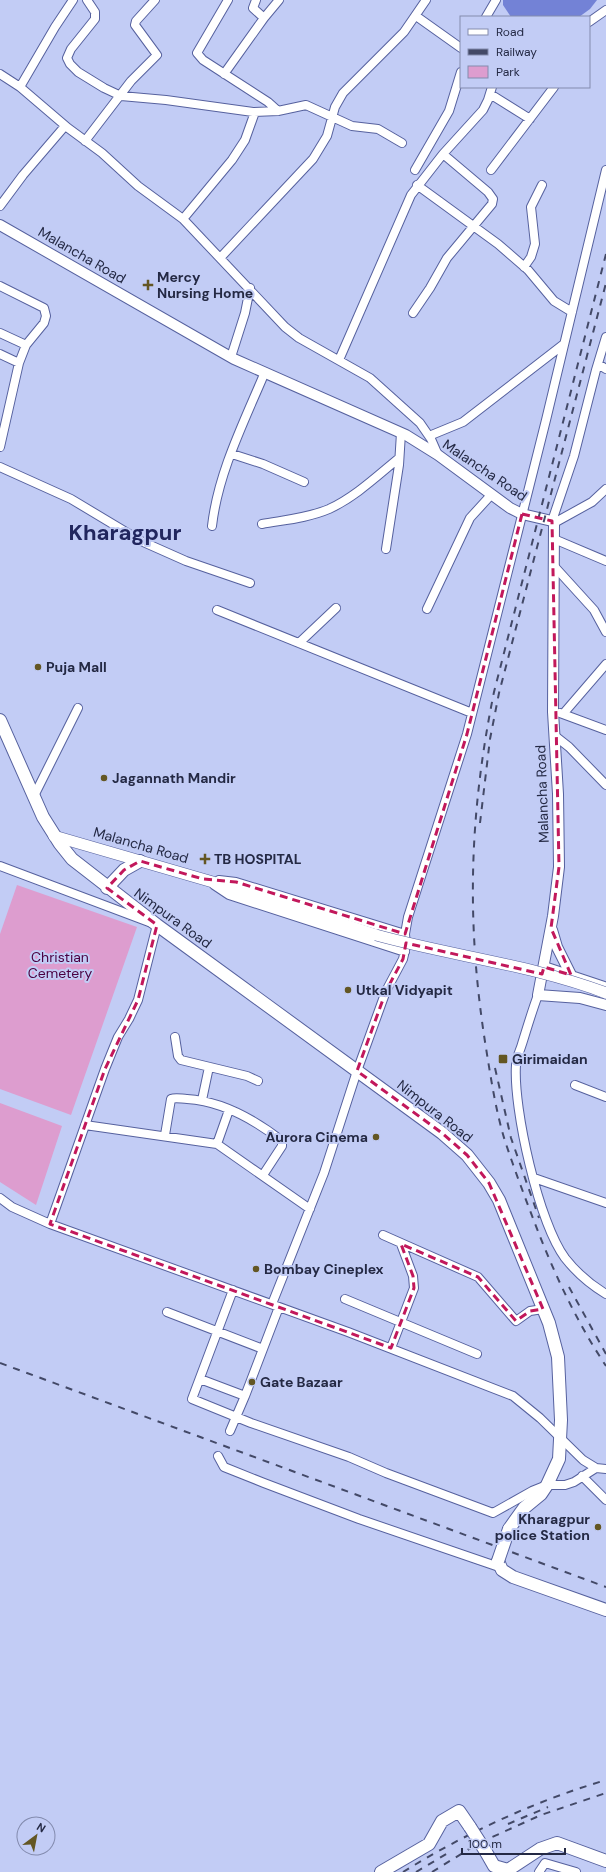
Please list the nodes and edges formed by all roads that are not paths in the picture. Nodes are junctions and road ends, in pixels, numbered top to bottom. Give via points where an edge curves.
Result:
1 (73, 0) edge
2 (87, 0) edge
3 (155, 0) edge
4 (228, 0) edge
5 (256, 0) edge
6 (279, 0) edge
7 (426, 0) edge
8 (496, 0) edge
9 (606, 10) edge
10 (416, 16) junction
11 (487, 16) edge
12 (264, 18) junction
13 (590, 21) edge
14 (460, 47) edge
15 (0, 74) edge
16 (224, 74) junction
17 (460, 75) edge
18 (20, 87) junction
19 (553, 88) edge
20 (491, 90) edge
21 (122, 96) junction
22 (278, 111) junction
23 (255, 112) junction
24 (332, 117) junction
25 (530, 119) junction
26 (65, 126) junction
27 (85, 141) junction
28 (402, 143) dead end
29 (443, 154) junction
30 (415, 170) dead end
31 (491, 170) dead end
32 (606, 170) edge
33 (418, 185) junction
34 (542, 185) dead end
35 (0, 206) edge
36 (183, 219) junction
37 (0, 225) edge
38 (474, 227) junction
39 (221, 257) junction
40 (524, 267) junction
41 (0, 286) edge
42 (250, 288) junction
43 (572, 312) junction
44 (413, 313) dead end
45 (0, 332) edge
46 (606, 337) edge
47 (26, 344) junction
48 (564, 344) junction
49 (0, 354) edge
50 (231, 357) junction
51 (339, 360) junction
52 (20, 363) junction
53 (598, 364) junction
54 (606, 369) edge
55 (265, 372) junction
56 (401, 433) junction
57 (429, 436) junction
58 (0, 447) edge
59 (232, 454) junction
60 (438, 455) junction
61 (399, 458) junction
62 (0, 467) edge
63 (304, 482) dead end
64 (606, 489) edge
65 (491, 495) junction
66 (522, 514) junction
67 (553, 522) junction
68 (262, 524) dead end
69 (212, 526) dead end
70 (554, 539) junction
71 (386, 549) dead end
72 (606, 561) edge
73 (554, 566) junction
74 (250, 583) dead end
75 (336, 608) dead end
76 (427, 609) dead end
77 (217, 610) dead end
78 (606, 632) edge
79 (299, 643) junction
80 (606, 664) edge
81 (78, 708) dead end
82 (472, 713) junction
83 (558, 713) junction
84 (0, 720) edge
85 (606, 730) edge
86 (555, 736) junction
87 (606, 785) edge
88 (34, 796) junction
89 (54, 836) junction
90 (140, 860) junction
91 (0, 866) edge
92 (202, 879) junction
93 (107, 888) junction
94 (157, 925) junction
95 (551, 928) junction
96 (405, 934) junction
97 (405, 952) junction
98 (544, 966) junction
99 (570, 975) junction
100 (606, 987) edge
101 (606, 993) edge
102 (538, 995) junction
103 (606, 1005) edge
104 (175, 1037) dead end
105 (209, 1067) junction
106 (357, 1071) junction
107 (258, 1081) dead end
108 (575, 1085) dead end
109 (606, 1097) edge
110 (202, 1100) junction
111 (229, 1110) junction
112 (85, 1125) junction
113 (165, 1135) junction
114 (217, 1144) junction
115 (263, 1175) junction
116 (534, 1178) junction
117 (0, 1198) edge
118 (606, 1203) edge
119 (310, 1209) junction
120 (50, 1224) junction
121 (383, 1235) dead end
122 (401, 1244) junction
123 (233, 1290) junction
124 (606, 1294) edge
125 (345, 1299) dead end
126 (276, 1306) junction
127 (543, 1309) junction
128 (167, 1312) dead end
129 (401, 1322) junction
130 (217, 1332) junction
131 (391, 1348) junction
132 (263, 1349) junction
133 (477, 1354) dead end
134 (200, 1379) junction
135 (246, 1396) junction
136 (237, 1417) junction
137 (230, 1431) dead end
138 (561, 1439) junction
139 (218, 1456) dead end
140 (596, 1468) junction
141 (606, 1470) edge
142 (582, 1476) junction
143 (547, 1485) junction
144 (606, 1500) edge
145 (498, 1564) junction
146 (606, 1610) edge
147 (606, 1862) edge
148 (507, 1871) edge
149 (381, 1872) edge
150 (539, 1872) edge
151 (576, 1872) edge

1 - 18 street via 54,27
2 - 21 street via 95,12 95,19 67,58 78,72
3 - 21 street via 135,25 157,55 131,82
4 - 16 street via 198,53 203,60
5 - 12 street via 253,8
6 - 12 street
7 - 10 street
8 - 11 street
9 - 13 street
10 - 14 street
10 - 24 street via 387,50 343,93
12 - 16 street
15 - 18 street
16 - 22 street
17 - 30 street via 449,111
18 - 26 street
19 - 25 street
20 - 25 street
20 - 29 street via 485,105 474,120
21 - 23 street
21 - 27 street
22 - 23 street
22 - 24 street via 306,105
23 - 36 street via 249,133 232,160
24 - 28 street via 352,126 378,129
24 - 39 street via 327,136 312,159
25 - 31 street
26 - 27 street
26 - 35 street
27 - 36 street via 138,186
29 - 33 street
29 - 38 street via 492,196 492,204
32 - 43 street
33 - 38 street
33 - 51 street via 411,195
34 - 40 street via 531,207 535,244 531,257
36 - 39 street
37 - 50 street, Malancha Road
38 - 40 street
38 - 44 street via 447,258
39 - 42 street
40 - 43 street via 550,297
41 - 47 street via 46,311 44,323
42 - 50 street via 245,314
42 - 51 street via 292,332
43 - 48 street
45 - 47 street
46 - 53 street
47 - 52 street
48 - 57 street via 463,422
48 - 66 street
49 - 52 street
50 - 55 street, Malancha Road
51 - 57 street via 370,378 420,423
52 - 58 street
53 - 54 street
53 - 67 street via 574,456
55 - 56 street, Malancha Road
55 - 59 street
56 - 60 street, Malancha Road
56 - 61 street
57 - 60 street
59 - 63 street
59 - 69 street via 218,490
60 - 65 street, Malancha Road
61 - 68 street via 357,492 328,509 312,515
61 - 71 street
62 - 74 street via 71,499 146,543 186,561
64 - 67 street via 592,502
65 - 66 street, Malancha Road
65 - 76 street via 470,518
66 - 67 street, Malancha Road
66 - 82 street
67 - 70 street, Malancha Road
70 - 72 street
70 - 73 street, Malancha Road
73 - 78 street via 594,610
73 - 83 street, Malancha Road
75 - 79 street
77 - 79 street
79 - 82 street
80 - 83 street
81 - 88 street
82 - 96 street via 408,917
83 - 85 street
83 - 86 street, Malancha Road
84 - 88 main road, Nimpura Road
86 - 87 street
86 - 95 street, Malancha Road via 559,867
88 - 89 main road, Nimpura Road
89 - 90 main road, Malancha Road
89 - 93 main road, Nimpura Road via 72,859
90 - 92 main road, Malancha Road
90 - 93 main road via 124,870
91 - 94 street
92 - 96 street via 236,882
92 - 97 street via 229,895
92 - 101 main road, Malancha Road, bridge via 376,935 532,972
93 - 94 main road, Nimpura Road
94 - 106 main road, Nimpura Road
94 - 112 street via 138,1000 118,1037
95 - 98 street, Malancha Road
95 - 99 street
96 - 97 street
97 - 106 street via 386,991
98 - 99 street
98 - 102 street, Malancha Road
99 - 100 street
102 - 103 street via 580,998
102 - 116 street via 516,1063 516,1084 523,1134
104 - 105 street via 176,1050 182,1060
105 - 107 street
105 - 110 street
106 - 119 street
106 - 127 main road, Nimpura Road via 442,1133 467,1155 489,1183 511,1226
108 - 109 street
110 - 111 street
110 - 113 street via 172,1099
111 - 114 street
111 - 115 street via 255,1121 283,1143
112 - 113 street
112 - 120 street
113 - 114 street
114 - 115 street
115 - 119 street
116 - 118 street
116 - 124 street via 544,1215 565,1258 578,1273
117 - 120 street via 12,1207
119 - 126 street
120 - 123 street
121 - 122 street
122 - 127 street via 478,1277 516,1321 530,1311
122 - 129 street via 415,1282
123 - 126 street
123 - 130 street
125 - 129 street
126 - 131 street
126 - 132 street
127 - 138 main road, Nimpura Road via 558,1357
128 - 130 street
129 - 131 street
129 - 133 street
130 - 132 street
130 - 134 street
131 - 138 street via 513,1396
132 - 135 street
134 - 135 street
134 - 136 street via 192,1399
135 - 136 street
136 - 137 street
136 - 143 street via 493,1513 516,1498
138 - 140 street via 583,1460
138 - 143 main road, Nimpura Road via 559,1459
139 - 145 street via 224,1467 264,1483 359,1519
140 - 141 street
140 - 142 street
142 - 143 street via 565,1485
142 - 144 street
143 - 145 main road, Nimpura Road, bridge via 541,1494 524,1508 509,1529
145 - 146 main road via 520,1580
147 - 148 main road via 557,1843 540,1849
148 - 149 main road, bridge via 494,1866 459,1811 442,1821 429,1844
150 - 151 street via 545,1863

